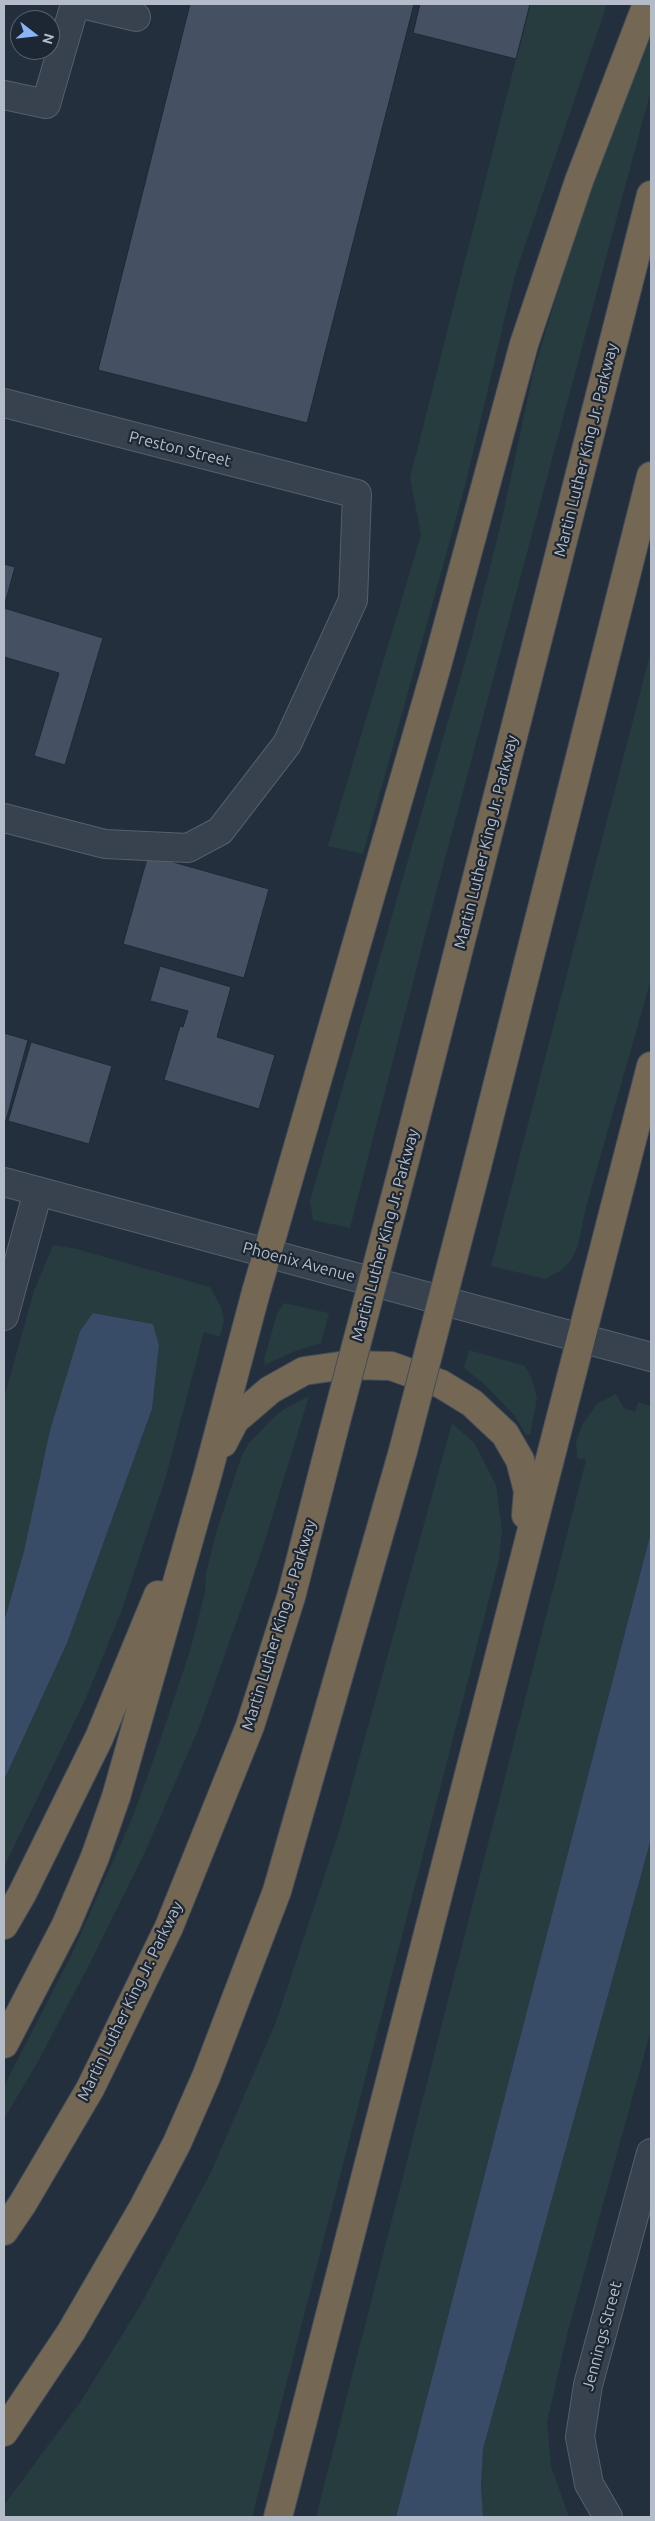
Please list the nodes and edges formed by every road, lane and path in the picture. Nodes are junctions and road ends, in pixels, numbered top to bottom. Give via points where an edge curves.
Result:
1 (75, 4) edge
2 (81, 4) edge
3 (647, 4) edge
4 (136, 17) dead end
5 (4, 94) edge
6 (651, 195) edge
7 (4, 403) edge
8 (651, 476) edge
9 (4, 818) edge
10 (651, 1066) edge
11 (4, 1182) edge
12 (38, 1191) junction
13 (267, 1254) junction
14 (4, 1316) edge
15 (582, 1338) junction
16 (651, 1358) edge
17 (208, 1473) junction
18 (520, 1576) junction
19 (4, 1925) edge
20 (4, 2044) edge
21 (651, 2153) edge
22 (4, 2231) edge
23 (4, 2432) edge
24 (278, 2517) edge
25 (608, 2517) edge

1 - 5 street via 46,104
2 - 4 street
3 - 13 highway via 579,180 524,344 436,669
6 - 22 highway, Martin Luther King Jr. Parkway, bridge via 291,1597 250,1726 172,1918 90,2089
7 - 9 street, Preston Street via 357,494 353,600 287,744 220,831 188,848 105,844
8 - 23 highway, bridge via 403,1451 277,1891 206,2077 177,2142 71,2332
10 - 15 highway
11 - 12 street, Phoenix Avenue
12 - 13 street, Phoenix Avenue
12 - 14 street
13 - 15 street, Phoenix Avenue
13 - 17 highway
15 - 16 street, Phoenix Avenue
15 - 18 highway
17 - 18 highway via 235,1420 270,1390 304,1371 346,1365 391,1366 441,1384 472,1403 505,1434 520,1460 528,1490
17 - 19 highway via 99,1738
17 - 20 highway via 116,1797 95,1857 66,1925
18 - 24 highway
21 - 25 street, Jennings Street via 588,2385 580,2437 589,2484

